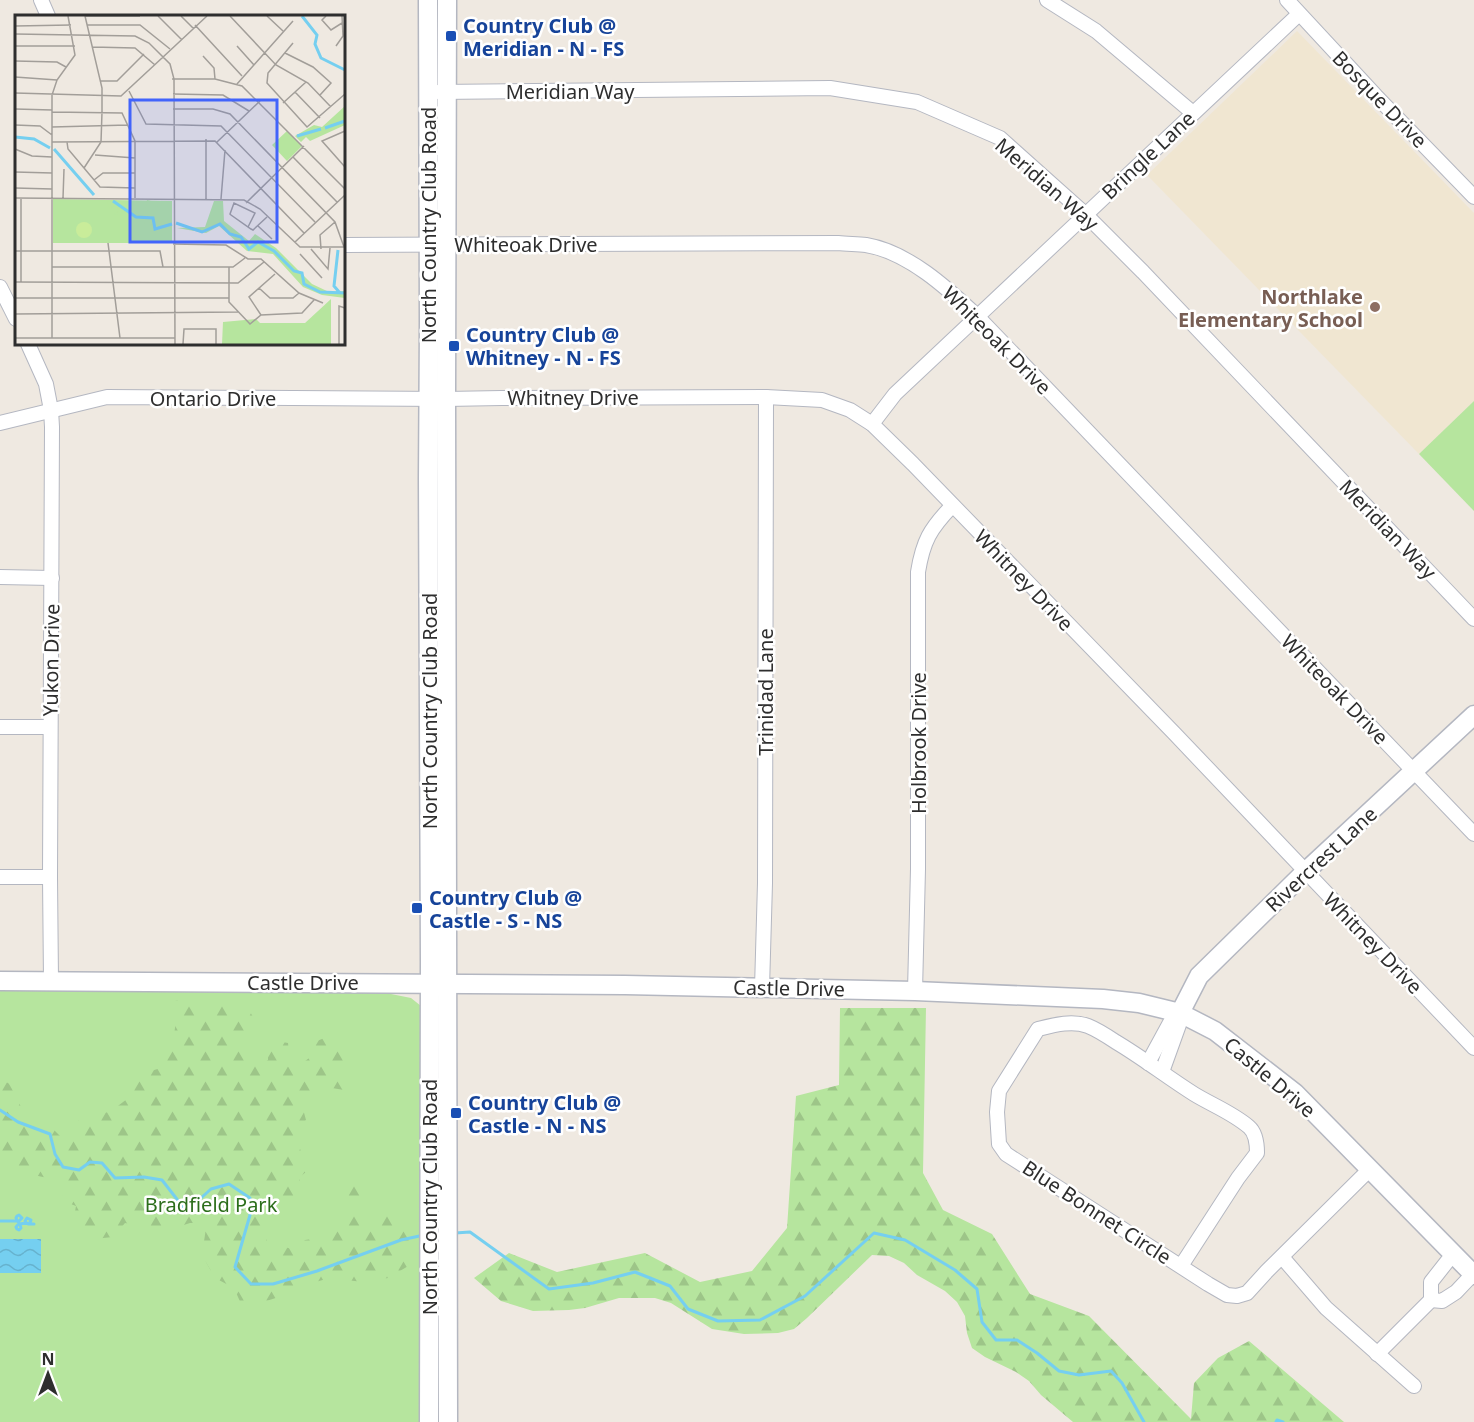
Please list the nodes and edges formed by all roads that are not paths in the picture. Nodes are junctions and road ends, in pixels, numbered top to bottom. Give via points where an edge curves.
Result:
1 (41, 0) edge
2 (428, 0) edge
3 (447, 0) edge
4 (1047, 0) edge
5 (1287, 0) edge
6 (1299, 14) junction
7 (48, 15) edge
8 (428, 92) junction
9 (447, 92) junction
10 (1193, 112) junction
11 (1474, 197) edge
12 (1084, 214) junction
13 (345, 245) edge
14 (437, 245) junction
15 (0, 287) edge
16 (977, 316) junction
17 (15, 317) edge
18 (28, 345) edge
19 (766, 397) junction
20 (437, 399) junction
21 (51, 410) junction
22 (0, 423) edge
23 (872, 424) junction
24 (952, 506) junction
25 (0, 576) edge
26 (52, 578) junction
27 (1474, 619) edge
28 (429, 704) junction
29 (447, 704) junction
30 (1474, 715) edge
31 (0, 727) edge
32 (50, 727) junction
33 (1414, 771) junction
34 (1474, 834) edge
35 (1305, 872) junction
36 (0, 877) edge
37 (50, 877) junction
38 (0, 981) edge
39 (51, 981) junction
40 (439, 983) junction
41 (762, 988) junction
42 (915, 991) junction
43 (1180, 1013) junction
44 (1474, 1048) edge
45 (1148, 1063) junction
46 (1162, 1072) junction
47 (1370, 1169) junction
48 (1453, 1254) junction
49 (1282, 1257) junction
50 (1181, 1266) junction
51 (1474, 1275) edge
52 (1431, 1300) junction
53 (428, 1328) junction
54 (448, 1328) junction
55 (1377, 1354) junction
56 (1414, 1386) dead end
57 (429, 1422) edge
58 (448, 1422) edge

1 - 7 street
2 - 8 main road, North Country Club Road
3 - 9 main road, North Country Club Road
4 - 10 street via 1096,31
5 - 6 street, Bosque Drive
6 - 10 street, Bringle Lane
6 - 11 street, Bosque Drive
8 - 9 street, Meridian Way
8 - 14 main road, North Country Club Road
9 - 12 street, Meridian Way via 830,88 917,102 1000,138
9 - 14 main road, North Country Club Road
10 - 12 street, Bringle Lane
12 - 16 street, Bringle Lane
12 - 27 street, Meridian Way
13 - 14 street, Whiteoak Drive
14 - 16 street, Whiteoak Drive via 866,245 915,264
14 - 20 main road, North Country Club Road
15 - 17 street
16 - 23 street, Bringle Lane via 894,394
16 - 33 street, Whiteoak Drive
18 - 21 street, Yukon Drive via 46,384
19 - 20 street, Whitney Drive
19 - 23 street, Whitney Drive via 822,400 850,410
19 - 41 street, Trinidad Lane
20 - 21 street, Ontario Drive via 107,397
20 - 28 main road, North Country Club Road via 428,478
20 - 29 main road, North Country Club Road
21 - 22 street, Ontario Drive
21 - 26 street, Yukon Drive
23 - 24 street, Whitney Drive
24 - 35 street, Whitney Drive
24 - 42 street, Holbrook Drive via 928,536 918,572
25 - 26 street
26 - 32 street, Yukon Drive
28 - 29 main road
28 - 40 main road, North Country Club Road
29 - 40 main road, North Country Club Road
30 - 33 main road, Rivercrest Lane
31 - 32 street
32 - 37 street, Yukon Drive
33 - 34 street, Whiteoak Drive
33 - 35 main road, Rivercrest Lane
35 - 43 main road, Rivercrest Lane via 1199,976
35 - 44 street, Whitney Drive
36 - 37 street
37 - 39 street, Yukon Drive
38 - 39 main road, Castle Drive
39 - 40 main road, Castle Drive
40 - 41 main road, Castle Drive
40 - 53 main road, North Country Club Road
40 - 54 main road, North Country Club Road via 448,1212
41 - 42 main road, Castle Drive
42 - 43 main road, Castle Drive via 1103,999
43 - 45 street via 1172,1019
43 - 46 street
43 - 47 main road, Castle Drive via 1215,1031 1295,1093
45 - 46 street, Blue Bonnet Circle
45 - 50 street, Blue Bonnet Circle via 1087,1025 1056,1024 1038,1029 999,1091 999,1144 1006,1154
46 - 50 street, Blue Bonnet Circle via 1252,1129 1257,1142 1257,1153
47 - 48 main road, Castle Drive
47 - 49 street
48 - 51 main road, Castle Drive
48 - 52 street via 1431,1282
49 - 50 street via 1247,1293 1237,1296 1227,1295
49 - 55 street via 1326,1308
51 - 52 street via 1442,1301
52 - 55 street
53 - 54 main road
53 - 57 main road, North Country Club Road
54 - 58 main road, North Country Club Road
55 - 56 street

